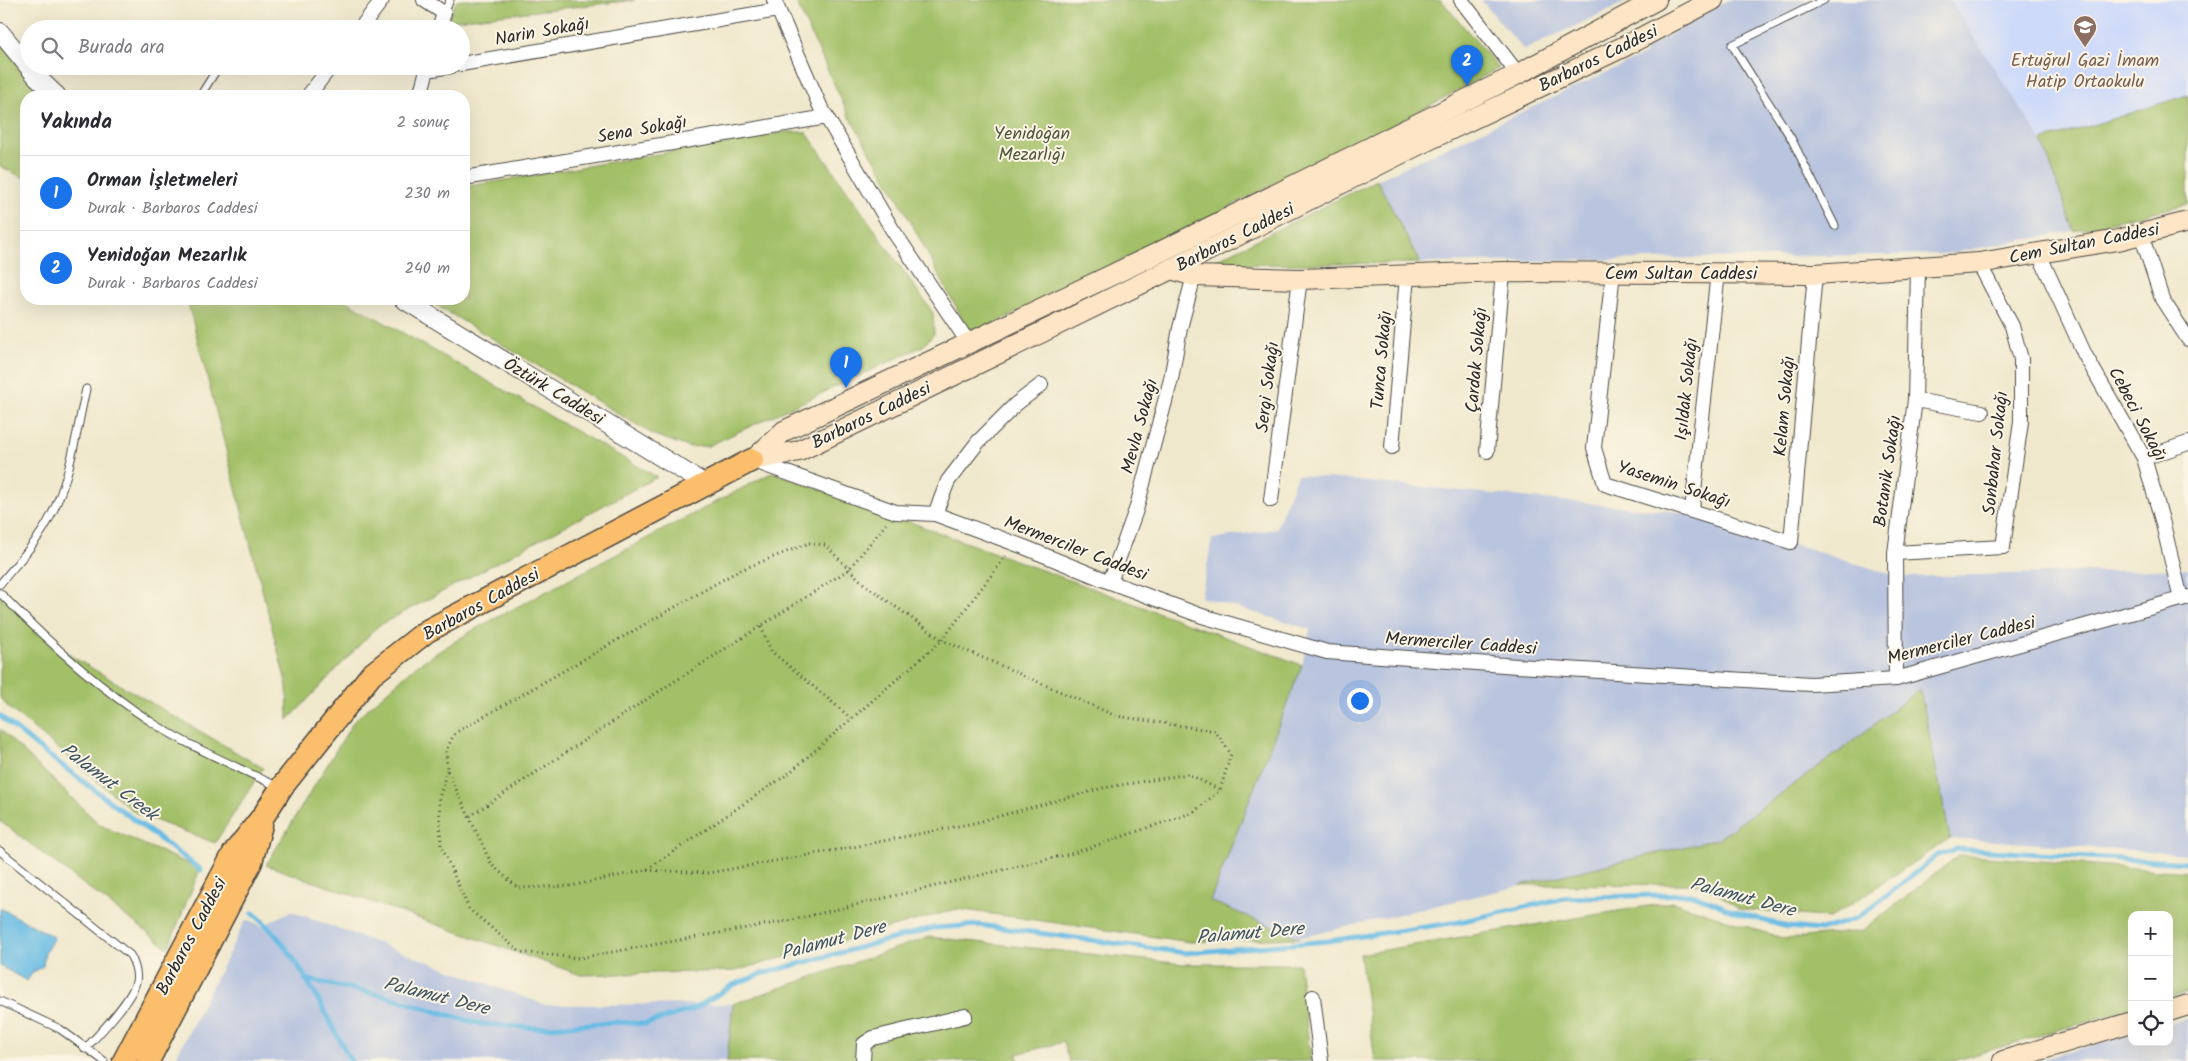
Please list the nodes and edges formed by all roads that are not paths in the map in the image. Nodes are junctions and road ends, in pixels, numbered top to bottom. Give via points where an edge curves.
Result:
1 (382, 0) edge
2 (424, 0) edge
3 (1461, 0) edge
4 (1656, 0) edge
5 (1713, 0) edge
6 (1824, 0) edge
7 (776, 5) edge
8 (447, 6) edge
9 (367, 20) edge
10 (442, 20) edge
11 (0, 32) edge
12 (20, 56) edge
13 (470, 62) edge
14 (1518, 74) junction
15 (35, 75) edge
16 (213, 75) edge
17 (324, 75) edge
18 (426, 75) edge
19 (51, 90) edge
20 (204, 90) edge
21 (313, 90) edge
22 (422, 90) edge
23 (827, 116) junction
24 (470, 177) edge
25 (2188, 222) edge
26 (1835, 226) dead end
27 (2141, 234) junction
28 (1162, 251) junction
29 (2039, 254) junction
30 (1979, 263) junction
31 (1918, 268) junction
32 (1171, 269) junction
33 (1503, 272) junction
34 (1613, 272) junction
35 (1718, 272) junction
36 (1815, 274) junction
37 (1194, 276) junction
38 (1407, 276) junction
39 (1300, 279) junction
40 (413, 305) edge
41 (2184, 325) edge
42 (2188, 339) edge
43 (968, 342) junction
44 (974, 364) junction
45 (1041, 385) dead end
46 (86, 389) dead end
47 (1915, 400) junction
48 (1982, 412) dead end
49 (2188, 443) edge
50 (1392, 447) dead end
51 (1487, 451) dead end
52 (2144, 458) junction
53 (752, 460) junction
54 (705, 484) junction
55 (1271, 500) dead end
56 (1692, 510) junction
57 (935, 514) junction
58 (1791, 542) joint
59 (1895, 553) junction
60 (1110, 582) junction
61 (0, 584) edge
62 (0, 593) edge
63 (2184, 598) edge
64 (1896, 679) junction
65 (280, 788) junction
66 (264, 815) junction
67 (0, 851) edge
68 (1313, 997) dead end
69 (0, 1001) edge
70 (2188, 1005) edge
71 (2173, 1010) edge
72 (965, 1016) dead end
73 (2128, 1023) edge
74 (85, 1048) junction
75 (104, 1061) edge
76 (124, 1061) edge
77 (148, 1061) edge
78 (863, 1061) edge
79 (1321, 1061) edge
80 (2004, 1061) edge

1 - 9 street
2 - 8 street
3 - 14 street
4 - 14 main road, Barbaros Caddesi
5 - 32 main road, Barbaros Caddesi via 1626,46 1416,146
6 - 26 lane via 1732,45 1791,138
7 - 13 street, Narin Sokağı
7 - 23 street
8 - 10 street
11 - 12 street
14 - 28 main road, Barbaros Caddesi
15 - 19 street
16 - 20 lane
17 - 21 street
18 - 22 street
23 - 24 street, Sena Sokağı
23 - 43 street via 892,229
25 - 27 main road, Cem Sultan Caddesi
27 - 29 main road, Cem Sultan Caddesi
27 - 41 street via 2162,299
28 - 32 main road
28 - 43 main road, Barbaros Caddesi
29 - 30 main road, Cem Sultan Caddesi
29 - 52 street, Cebeci Sokağı via 2085,355
30 - 31 main road, Cem Sultan Caddesi
30 - 59 street, Sonbahar Sokağı via 2012,326 2021,359 2021,422 2003,547
31 - 36 main road, Cem Sultan Caddesi
31 - 47 street, Botanik Sokağı
32 - 37 main road, Cem Sultan Caddesi
32 - 44 main road, Barbaros Caddesi
33 - 34 main road, Cem Sultan Caddesi
33 - 38 main road, Cem Sultan Caddesi
33 - 51 street, Çardak Sokağı
34 - 35 main road, Cem Sultan Caddesi
34 - 56 street, Yasemin Sokağı via 1594,448 1605,484
35 - 36 main road, Cem Sultan Caddesi
35 - 56 street, Işıldak Sokağı
36 - 58 street, Kelam Sokağı
37 - 39 main road, Cem Sultan Caddesi
37 - 60 street, Mevla Sokağı via 1136,510
38 - 39 main road, Cem Sultan Caddesi
38 - 50 street, Tunca Sokağı
39 - 55 street, Sergi Sokağı
40 - 54 street, Öztürk Caddesi
41 - 42 street
43 - 44 main road
43 - 53 main road, Barbaros Caddesi via 784,431
44 - 53 main road, Barbaros Caddesi via 799,451
45 - 57 street via 1016,404 978,442 948,481
46 - 61 lane via 69,467 54,510 38,537
47 - 48 street, Sonbahar Sokağı
47 - 59 street, Botanik Sokağı
49 - 52 street
52 - 63 street, Cebeci Sokağı
53 - 54 main road, Barbaros Caddesi
53 - 57 street, Mermerciler Caddesi via 896,512
54 - 65 main road, Barbaros Caddesi via 426,631 371,675
56 - 58 street, Yasemin Sokağı
57 - 60 street, Mermerciler Caddesi
59 - 64 street, Botanik Sokağı
60 - 64 street, Mermerciler Caddesi via 1202,616 1327,652 1811,684
62 - 65 lane via 126,705 185,741
63 - 64 street, Mermerciler Caddesi
65 - 66 main road, Barbaros Caddesi
66 - 76 main road, Barbaros Caddesi via 234,853
66 - 77 main road, Barbaros Caddesi via 251,862
67 - 74 lane via 134,961 134,988 109,1023
68 - 79 street
69 - 74 lane via 60,1029
70 - 71 main road
72 - 78 street via 873,1038 864,1044
73 - 80 main road
74 - 75 lane

